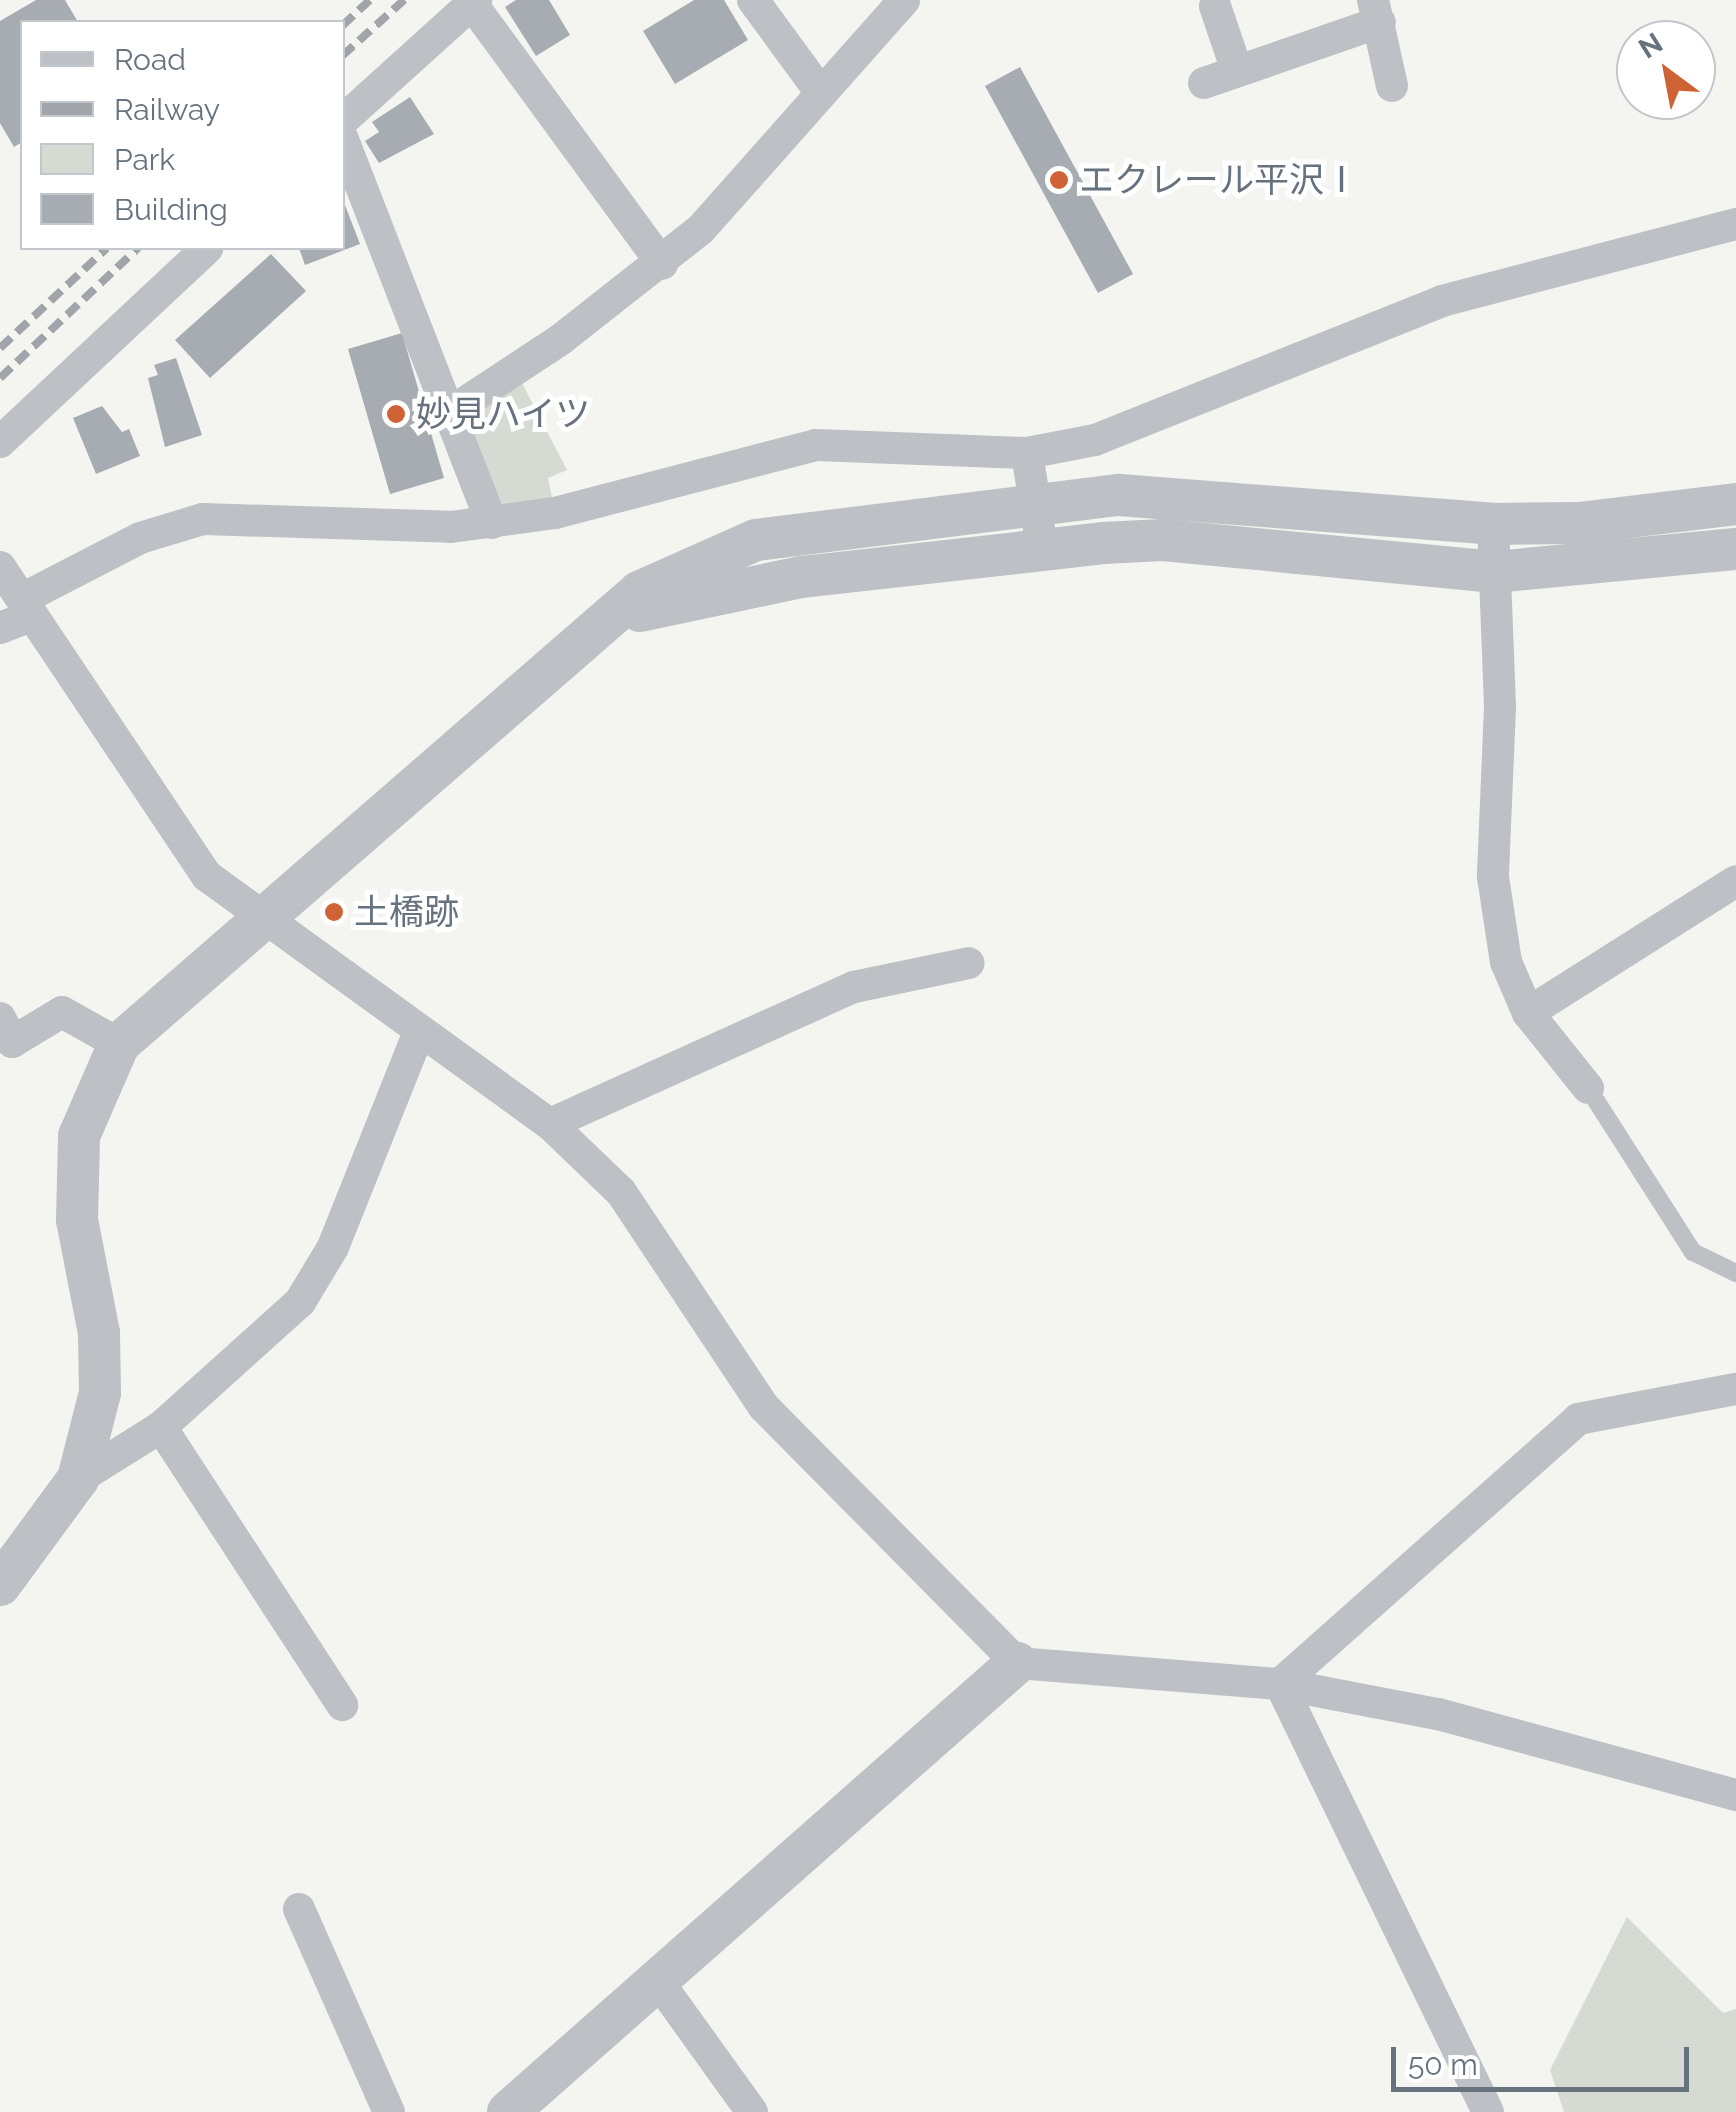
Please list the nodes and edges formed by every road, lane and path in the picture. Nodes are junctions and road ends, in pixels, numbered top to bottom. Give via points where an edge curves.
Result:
1 (753, 0) edge
2 (904, 0) edge
3 (474, 2) edge
4 (1215, 6) dead end
5 (1376, 11) edge
6 (1238, 71) junction
7 (1204, 83) dead end
8 (1392, 86) dead end
9 (821, 93) junction
10 (345, 118) edge
11 (345, 145) edge
12 (1736, 224) edge
13 (206, 250) edge
14 (662, 264) junction
15 (449, 413) junction
16 (0, 442) edge
17 (1028, 453) junction
18 (1034, 504) junction
19 (1736, 504) edge
20 (492, 523) junction
21 (1493, 524) junction
22 (1042, 548) junction
23 (1736, 550) edge
24 (0, 567) edge
25 (1496, 572) junction
26 (27, 607) junction
27 (597, 625) junction
28 (0, 628) edge
29 (1736, 880) edge
30 (260, 921) junction
31 (969, 963) dead end
32 (1528, 1013) junction
33 (0, 1018) edge
34 (418, 1034) junction
35 (119, 1044) junction
36 (1588, 1088) joint
37 (550, 1124) junction
38 (1736, 1273) edge
39 (1736, 1389) edge
40 (162, 1427) junction
41 (78, 1479) junction
42 (0, 1585) edge
43 (1017, 1663) junction
44 (1280, 1684) junction
45 (342, 1705) dead end
46 (1736, 1795) edge
47 (299, 1908) dead end
48 (660, 1984) junction
49 (389, 2112) edge
50 (508, 2112) edge
51 (752, 2112) edge
52 (1488, 2112) edge

1 - 9 street
2 - 9 street
3 - 10 street
3 - 14 street
4 - 6 street
5 - 6 street
5 - 8 street
6 - 7 street
9 - 14 street
11 - 15 street
12 - 17 street via 1442,301 1094,440
13 - 16 street
14 - 15 street
15 - 20 street
17 - 18 street
17 - 20 street via 816,445
18 - 21 street via 1119,495 1206,498
18 - 22 street
18 - 27 street via 756,540 639,592
19 - 21 street via 1580,523
20 - 26 street via 202,518 140,538
21 - 25 street
22 - 25 street via 1163,540
22 - 27 street via 678,598
23 - 25 street
24 - 26 street
25 - 32 street via 1493,877 1506,962
26 - 28 street
26 - 30 street via 208,876
27 - 30 street
29 - 32 street
30 - 34 street
30 - 35 street
31 - 37 street via 854,987
32 - 36 street
33 - 35 street via 12,1042 62,1012
34 - 37 street
34 - 40 street via 333,1247 300,1302
35 - 41 street via 79,1136 77,1220 99,1333 100,1393
36 - 38 lane via 1692,1252
37 - 43 street via 621,1192 764,1408
39 - 44 street via 1578,1419
40 - 41 street
40 - 45 street
41 - 42 street
43 - 44 street
43 - 48 street
44 - 46 street via 1438,1714
44 - 52 street
47 - 49 street
48 - 50 street
48 - 51 street

